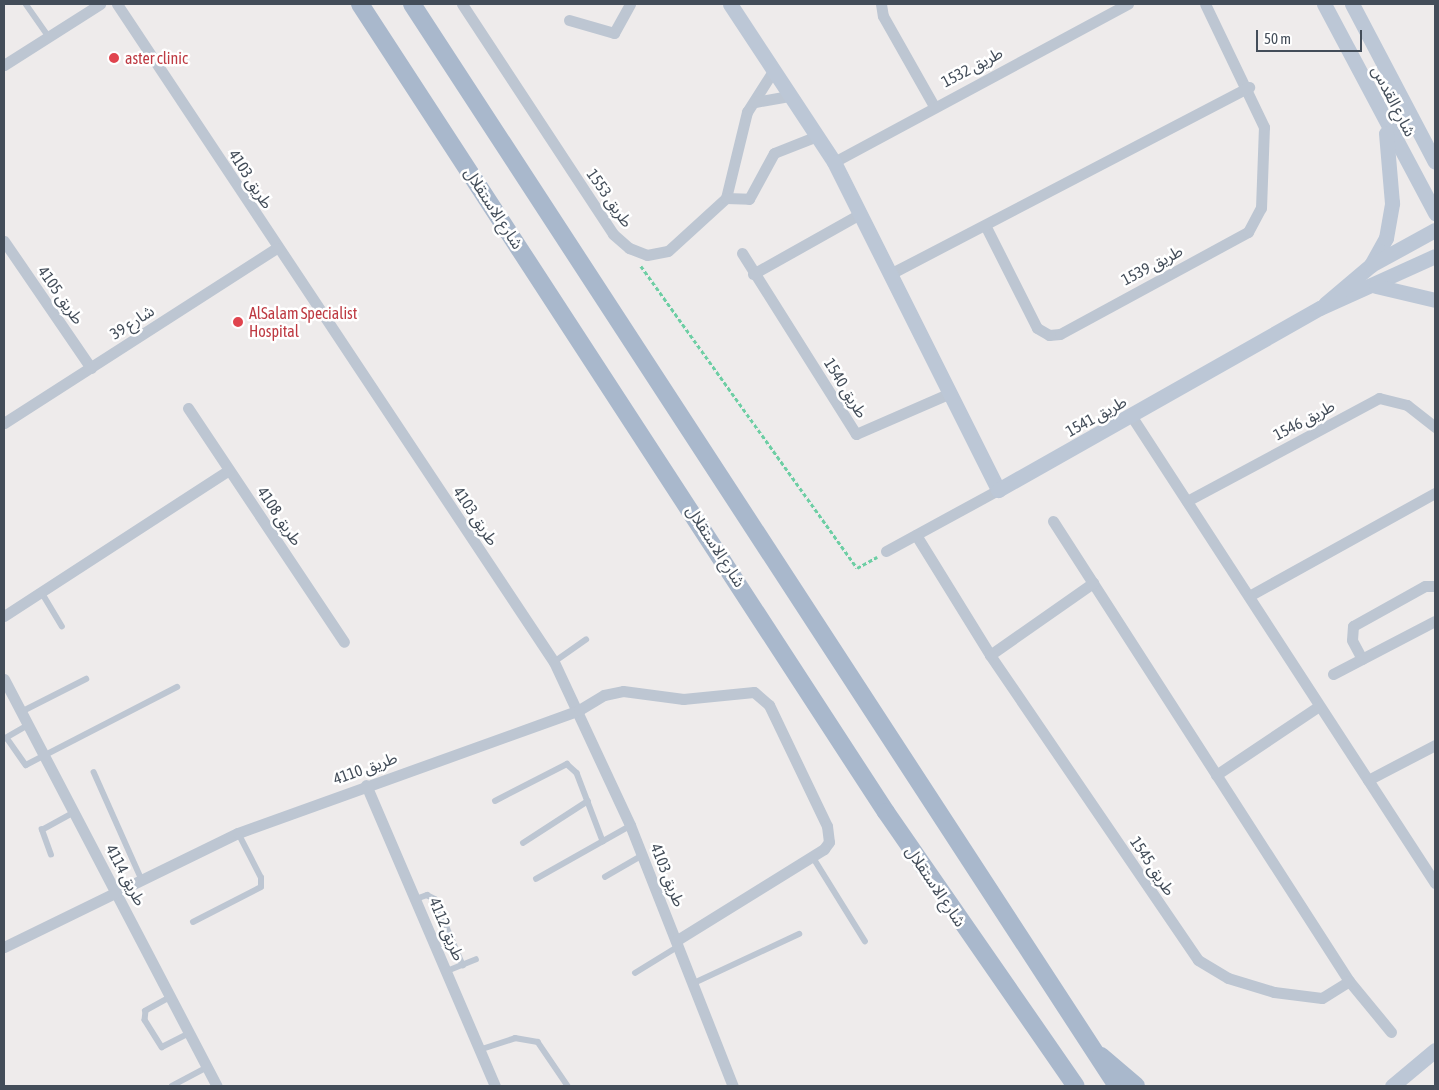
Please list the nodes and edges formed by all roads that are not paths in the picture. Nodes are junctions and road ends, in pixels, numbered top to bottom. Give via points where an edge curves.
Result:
1 (26, 4) edge
2 (100, 4) edge
3 (117, 4) edge
4 (360, 4) edge
5 (412, 4) edge
6 (462, 4) edge
7 (630, 4) edge
8 (730, 4) edge
9 (881, 4) edge
10 (1128, 4) edge
11 (1205, 4) edge
12 (1324, 4) edge
13 (1352, 4) edge
14 (568, 20) dead end
15 (48, 36) junction
16 (4, 65) edge
17 (773, 71) junction
18 (1249, 87) junction
19 (790, 96) junction
20 (755, 102) junction
21 (934, 106) junction
22 (1410, 112) junction
23 (1385, 124) junction
24 (817, 136) junction
25 (1435, 141) edge
26 (834, 162) junction
27 (1435, 162) edge
28 (726, 198) junction
29 (1435, 213) edge
30 (858, 215) junction
31 (986, 227) junction
32 (1435, 230) edge
33 (4, 241) edge
34 (277, 248) junction
35 (742, 253) dead end
36 (1435, 256) edge
37 (1372, 265) junction
38 (753, 274) junction
39 (890, 274) junction
40 (1376, 286) junction
41 (1435, 300) edge
42 (1320, 308) junction
43 (91, 368) junction
44 (948, 394) junction
45 (188, 408) dead end
46 (1132, 417) junction
47 (4, 423) edge
48 (1435, 427) edge
49 (229, 470) junction
50 (998, 490) junction
51 (1435, 493) edge
52 (1187, 501) junction
53 (1053, 521) dead end
54 (916, 535) junction
55 (886, 551) road end
56 (1093, 583) junction
57 (1435, 586) edge
58 (41, 592) junction
59 (1249, 596) junction
60 (4, 616) edge
61 (1435, 621) edge
62 (62, 626) dead end
63 (586, 640) dead end
64 (344, 642) dead end
65 (990, 655) junction
66 (1362, 659) junction
67 (554, 662) junction
68 (1333, 674) dead end
69 (4, 679) edge
70 (86, 679) dead end
71 (177, 687) dead end
72 (1319, 706) junction
73 (579, 710) junction
74 (21, 712) junction
75 (28, 725) junction
76 (5, 739) edge
77 (1435, 744) edge
78 (44, 756) junction
79 (94, 772) dead end
80 (1216, 775) junction
81 (1368, 780) junction
82 (366, 785) junction
83 (495, 801) dead end
84 (588, 801) junction
85 (74, 812) junction
86 (630, 826) junction
87 (238, 833) junction
88 (604, 841) junction
89 (523, 843) dead end
90 (51, 854) dead end
91 (643, 855) junction
92 (813, 856) junction
93 (605, 877) dead end
94 (536, 879) dead end
95 (142, 880) junction
96 (1435, 884) edge
97 (117, 892) junction
98 (416, 899) junction
99 (194, 922) dead end
100 (799, 934) dead end
101 (865, 941) dead end
102 (678, 943) junction
103 (4, 947) edge
104 (476, 959) dead end
105 (463, 964) junction
106 (447, 971) junction
107 (635, 973) dead end
108 (1349, 981) junction
109 (694, 983) junction
110 (171, 997) junction
111 (1391, 1032) dead end
112 (189, 1033) junction
113 (479, 1050) junction
114 (1435, 1050) edge
115 (1094, 1052) junction
116 (207, 1067) junction
117 (172, 1086) edge
118 (217, 1086) edge
119 (495, 1086) edge
120 (568, 1086) edge
121 (733, 1086) edge
122 (1076, 1086) edge
123 (1117, 1086) edge
124 (1136, 1086) edge
125 (1392, 1086) edge

1 - 15 lane
2 - 15 street
3 - 34 street, طريق 4103
4 - 122 main road, شارع الاستقلال via 886,812
5 - 115 main road
6 - 28 street, طريق 1553 via 613,234 629,248 647,255 668,252
7 - 14 street via 614,32
8 - 17 street
9 - 21 street via 884,16
10 - 21 street, طريق 1532
11 - 18 street, طريق 1539
12 - 23 street, شارع القدس
13 - 22 street, شارع القدس
15 - 16 street
17 - 19 street
17 - 20 street
18 - 31 street
18 - 31 street, طريق 1539 via 1266,140 1261,208 1248,232 1060,334 1049,335 1037,328
19 - 20 street
19 - 24 street
20 - 28 street via 747,112
21 - 26 street, طريق 1532
22 - 25 street
22 - 27 street, شارع القدس
23 - 29 street, شارع القدس
23 - 37 street via 1392,203 1386,238
24 - 26 street
24 - 28 street via 774,154 749,199
26 - 30 street
30 - 38 street
30 - 39 street
31 - 39 street
32 - 37 street, طريق 1541
33 - 43 street, طريق 4105
34 - 43 street, شارع 39
34 - 67 street, طريق 4103
35 - 38 street, طريق 1540
36 - 40 street, طريق 1541
37 - 42 street, طريق 1541
38 - 44 street, طريق 1540 via 856,434
39 - 44 street
40 - 41 street
40 - 42 street, طريق 1541
42 - 46 street, طريق 1541
43 - 47 street, شارع 39
44 - 50 street
45 - 49 street, طريق 4108
46 - 50 street, طريق 1541
46 - 52 street
48 - 52 street, طريق 1546 via 1407,405 1379,398
49 - 58 street
49 - 64 street, طريق 4108
50 - 54 street, طريق 1541
51 - 59 street
52 - 59 street
53 - 56 street
54 - 55 street, طريق 1541
54 - 65 street, طريق 1545
56 - 65 street
56 - 80 street
57 - 66 street via 1425,586 1358,621 1351,633
58 - 60 street
58 - 62 lane
59 - 72 street
61 - 66 street
63 - 67 lane
65 - 108 street, طريق 1545 via 1198,960 1228,978 1274,992 1322,998
66 - 68 street
67 - 73 street, طريق 4103
69 - 74 street, طريق 4114
70 - 74 lane
71 - 78 lane
72 - 80 street
72 - 81 street
73 - 82 street, طريق 4110
73 - 86 street, طريق 4103
73 - 92 street, طريق 4110 via 613,692 683,699 754,692 769,705 827,826 828,842
74 - 75 street, طريق 4114
75 - 76 lane
75 - 78 street, طريق 4114
76 - 78 lane via 23,765
77 - 81 street
78 - 85 street, طريق 4114
79 - 95 lane
80 - 108 street
81 - 96 street
82 - 87 street, طريق 4110
82 - 98 street, طريق 4112
83 - 84 lane via 567,764 577,773
84 - 88 lane
84 - 89 lane
85 - 90 lane via 42,830
85 - 97 street, طريق 4114
86 - 88 lane
86 - 91 street, طريق 4103
87 - 95 street, طريق 4110
87 - 99 lane via 261,878 261,887
88 - 94 lane
91 - 93 lane
91 - 102 street, طريق 4103
92 - 101 lane
92 - 102 street
95 - 97 street, طريق 4110
97 - 103 street, طريق 4110
97 - 110 street, طريق 4114
98 - 105 lane via 427,895 435,900
98 - 106 street, طريق 4112
100 - 109 lane
102 - 107 lane
102 - 109 street, طريق 4103
104 - 105 lane
105 - 106 lane
106 - 113 street, طريق 4112
108 - 111 street
109 - 121 street, طريق 4103
110 - 112 street, طريق 4114
110 - 112 lane via 146,1011 145,1020 162,1047
112 - 116 street, طريق 4114
113 - 119 street, طريق 4112
113 - 120 lane via 515,1038 538,1042
114 - 125 street
115 - 123 main road
115 - 124 main road
116 - 117 lane
116 - 118 street, طريق 4114

